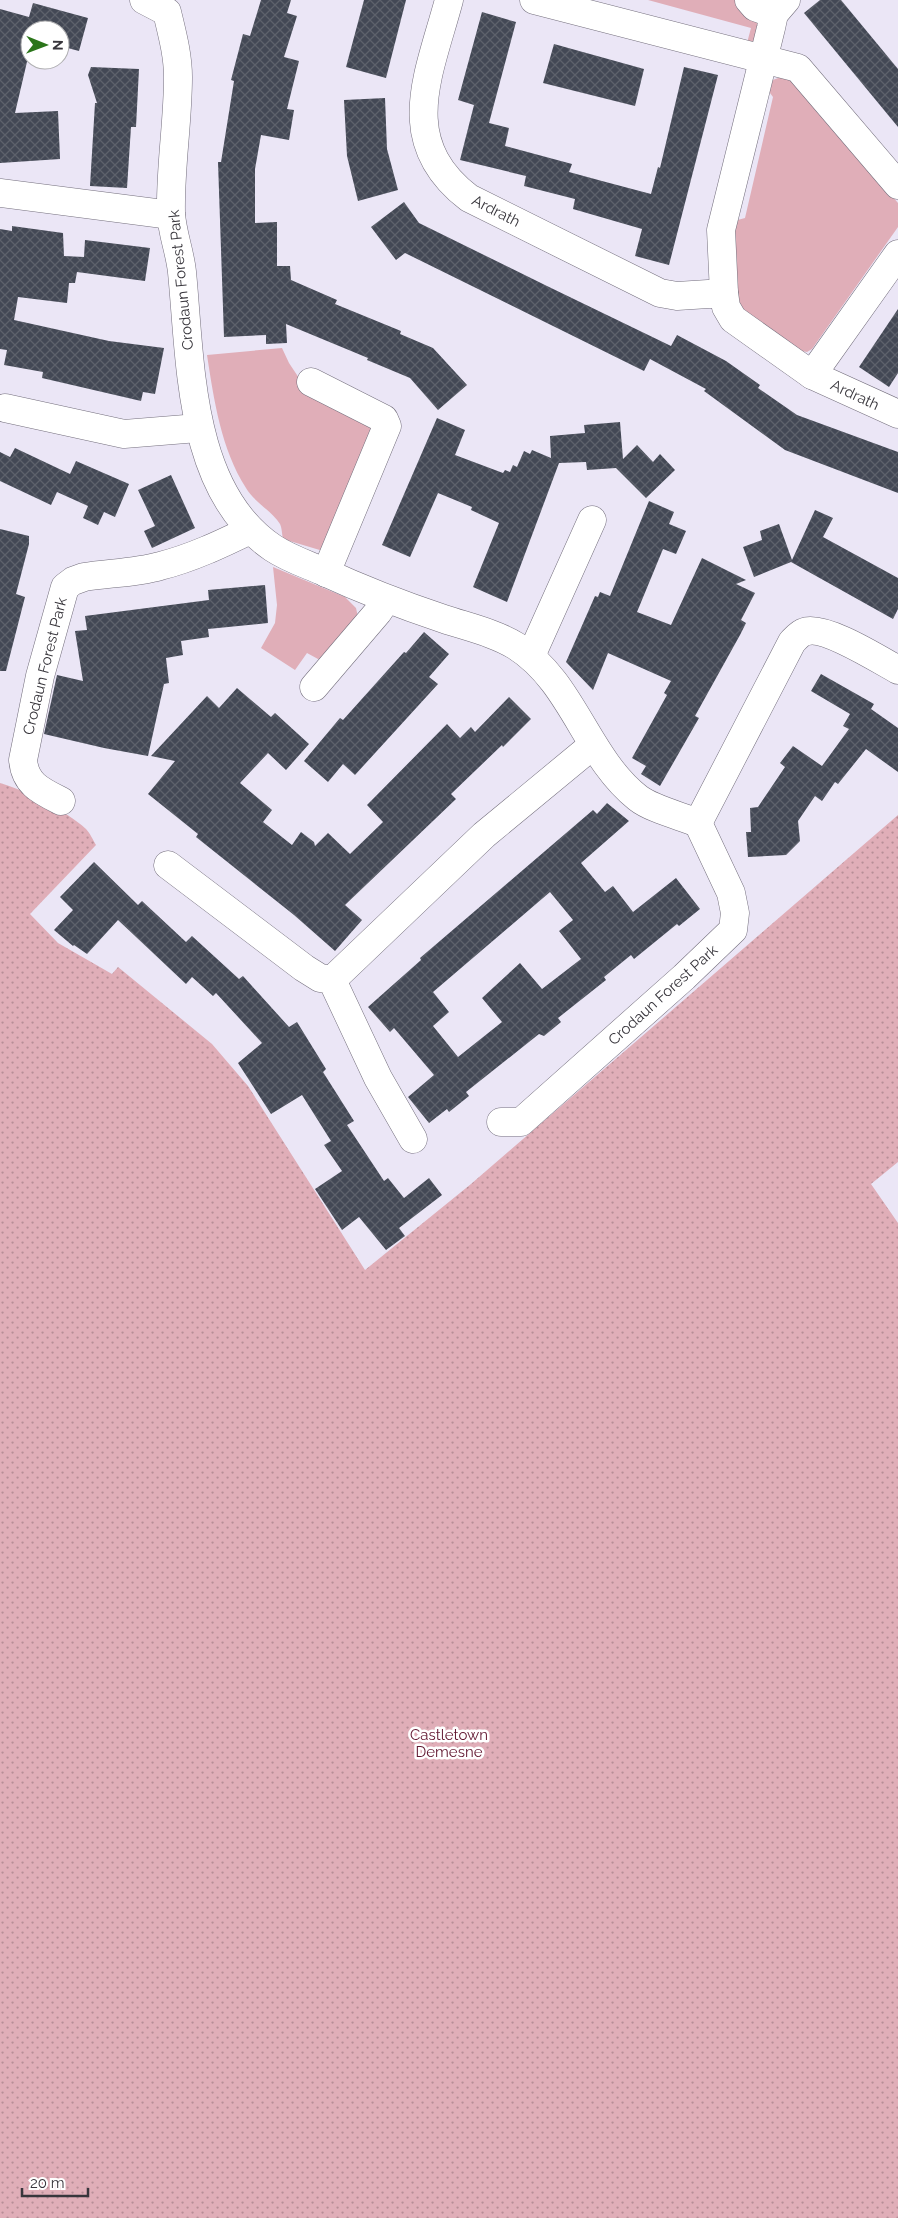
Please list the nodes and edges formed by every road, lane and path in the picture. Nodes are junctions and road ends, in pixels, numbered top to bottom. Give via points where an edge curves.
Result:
1 (449, 0) edge
2 (749, 0) edge
3 (539, 1) edge
4 (165, 4) edge
5 (780, 7) edge
6 (763, 58) junction
7 (898, 185) edge
8 (0, 193) edge
9 (171, 214) junction
10 (898, 254) edge
11 (724, 293) junction
12 (812, 375) junction
13 (311, 382) dead end
14 (6, 408) dead end
15 (898, 414) edge
16 (198, 428) junction
17 (592, 520) dead end
18 (250, 530) junction
19 (326, 573) junction
20 (386, 600) junction
21 (531, 656) junction
22 (898, 670) edge
23 (314, 687) dead end
24 (593, 745) junction
25 (61, 800) dead end
26 (698, 823) junction
27 (168, 865) dead end
28 (332, 980) junction
29 (501, 1122) dead end
30 (414, 1139) dead end

1 - 11 street, Ardrath via 422,114 430,150 446,177 469,198 660,293 677,296
2 - 5 street, Ardrath via 755,7
3 - 6 street
4 - 9 street, Crodaun Forest Park via 178,74
5 - 6 street, Ardrath
6 - 7 street via 798,68
6 - 11 street, Ardrath via 721,230
8 - 9 street
9 - 16 street, Crodaun Forest Park via 182,268
10 - 12 street, Ardrath
11 - 12 street, Ardrath via 726,307 733,319
12 - 15 street, Ardrath
13 - 19 street via 384,419 387,426
14 - 16 street via 124,434
16 - 18 street, Crodaun Forest Park via 228,499
17 - 21 street
18 - 19 street, Crodaun Forest Park via 275,549
18 - 25 street, Crodaun Forest Park via 181,560 84,578 65,587 33,705 23,760 24,770 35,787
19 - 20 street, Crodaun Forest Park
20 - 21 street, Crodaun Forest Park via 507,640
20 - 23 street
21 - 24 street, Crodaun Forest Park via 564,696
22 - 26 street via 831,635 817,630 804,632 792,642
24 - 26 street, Crodaun Forest Park via 617,778 640,800
24 - 28 street via 493,827
26 - 29 street, Crodaun Forest Park via 731,893 736,913 733,930 520,1122
27 - 28 street via 304,968 320,978
28 - 30 street via 378,1078

